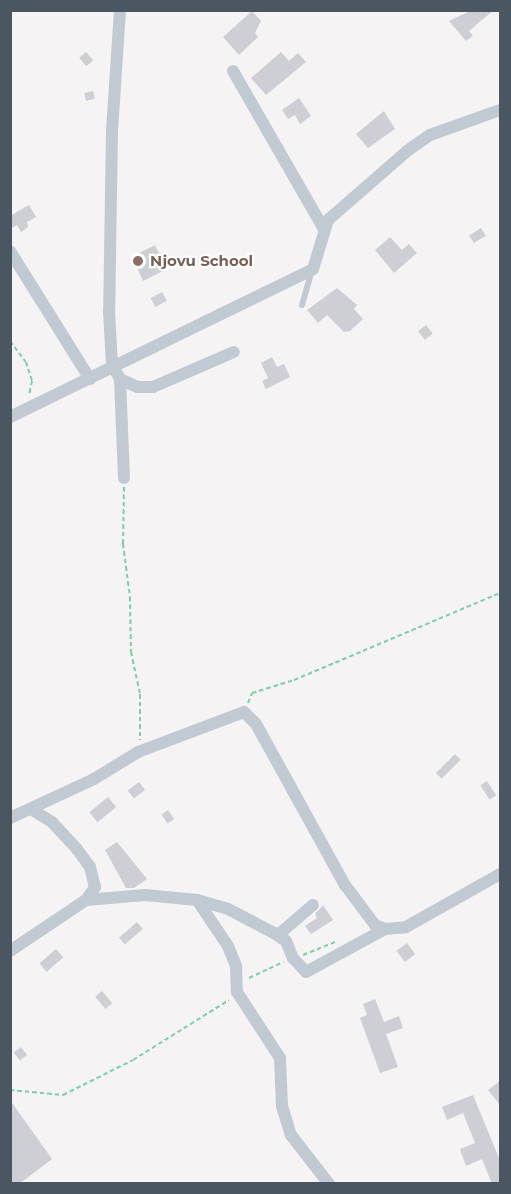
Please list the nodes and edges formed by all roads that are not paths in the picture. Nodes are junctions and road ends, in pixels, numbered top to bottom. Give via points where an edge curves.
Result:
1 (120, 10) edge
2 (233, 70) dead end
3 (501, 110) edge
4 (324, 229) junction
5 (10, 251) edge
6 (313, 268) junction
7 (302, 305) dead end
8 (234, 352) dead end
9 (112, 364) junction
10 (90, 379) junction
11 (120, 379) junction
12 (10, 417) edge
13 (124, 478) road end
14 (33, 810) junction
15 (10, 818) edge
16 (501, 874) edge
17 (86, 900) junction
18 (197, 900) junction
19 (313, 905) dead end
20 (385, 929) junction
21 (278, 935) junction
22 (10, 951) edge
23 (328, 1184) edge

1 - 9 street via 112,130
2 - 4 street
3 - 4 street via 419,141 337,210
4 - 6 street
5 - 10 street
6 - 7 lane
6 - 9 street
8 - 11 street via 153,387 137,387
9 - 10 street
9 - 11 street
10 - 12 street
11 - 13 street
14 - 15 street
14 - 17 street via 65,834 90,867 95,887
14 - 20 street via 138,752 244,712 256,723 345,885 368,918
16 - 20 street via 406,927
17 - 18 street via 145,895
17 - 22 street
18 - 21 street via 228,909
18 - 23 street via 228,946 236,966 237,992 280,1058 282,1106 291,1135
19 - 21 street
20 - 21 street via 306,972

